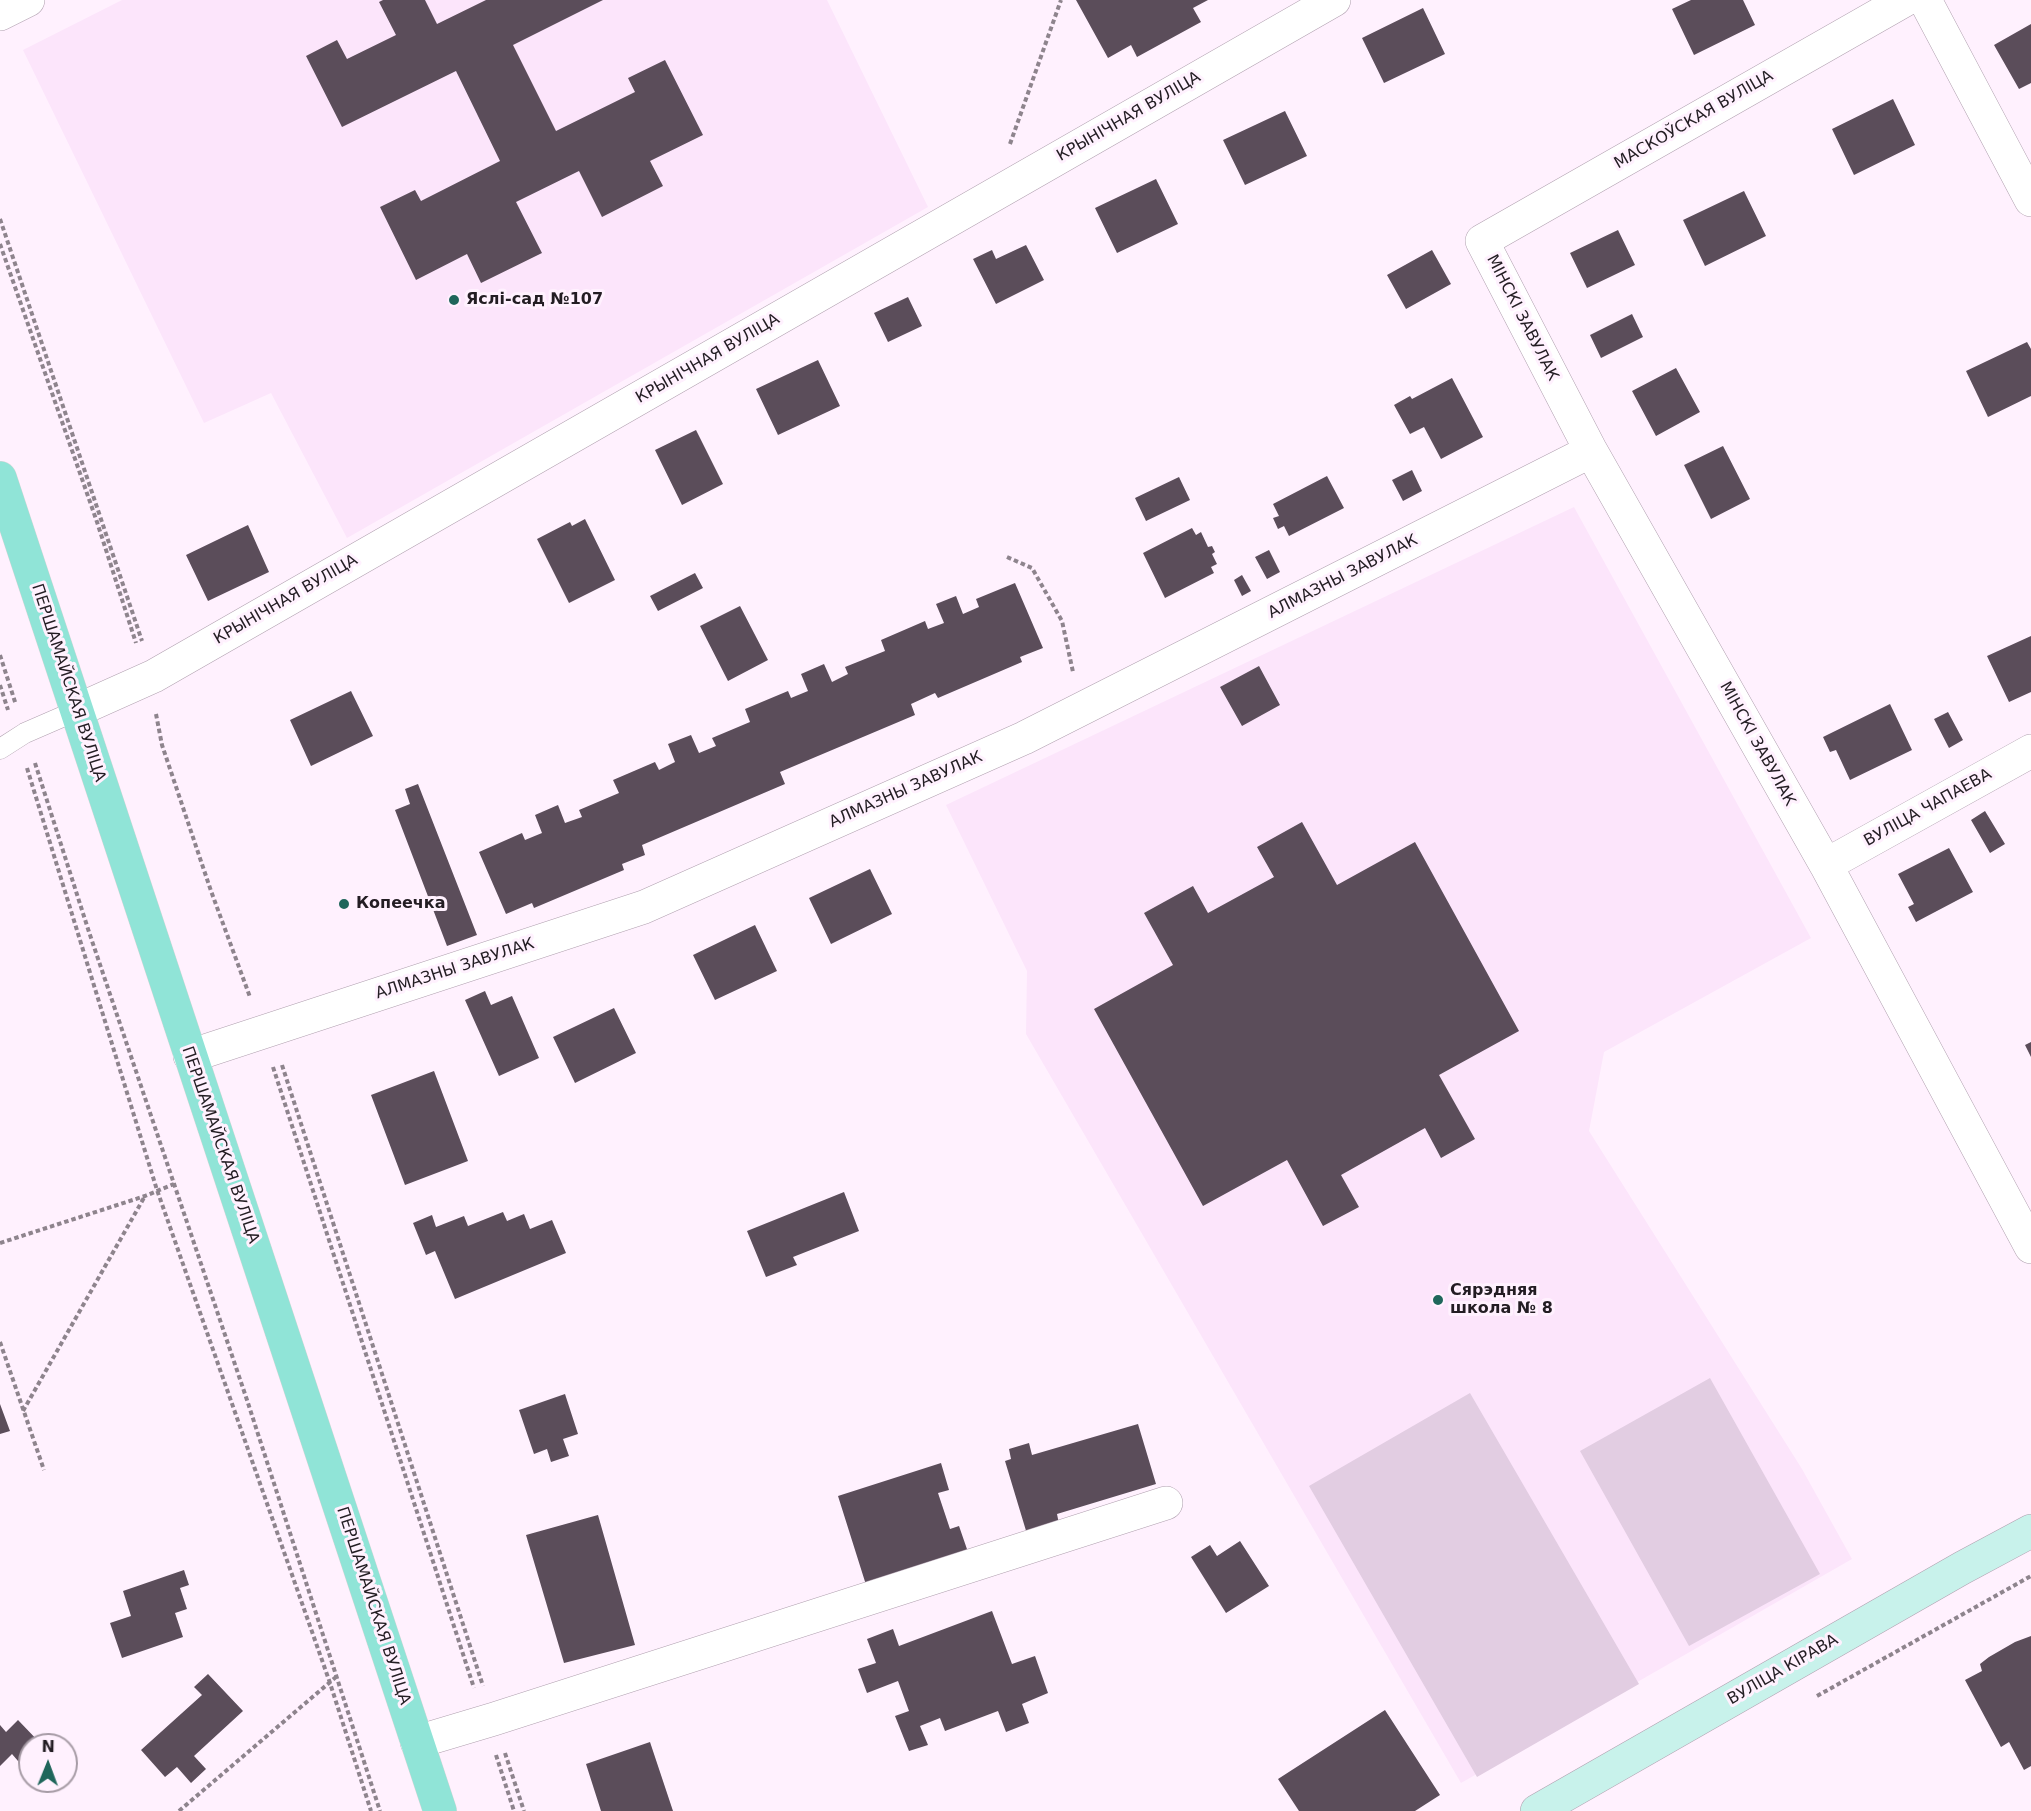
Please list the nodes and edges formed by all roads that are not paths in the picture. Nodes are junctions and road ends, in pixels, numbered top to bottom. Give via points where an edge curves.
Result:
1 (28, 0) edge
2 (1334, 0) edge
3 (1905, 0) edge
4 (1925, 0) edge
5 (0, 14) edge
6 (2031, 200) edge
7 (1482, 241) joint
8 (1591, 451) junction
9 (0, 478) edge
10 (78, 710) junction
11 (0, 749) edge
12 (2031, 751) edge
13 (1826, 866) junction
14 (190, 1056) junction
15 (2031, 1247) edge
16 (1166, 1503) dead end
17 (2031, 1531) edge
18 (417, 1742) junction
19 (440, 1811) edge
20 (1537, 1811) edge

1 - 5 street
2 - 10 street, КРЫНІЧНАЯ ВУЛІЦА via 154,676
3 - 7 street, МАСКОЎСКАЯ ВУЛІЦА
4 - 6 street
7 - 8 street, МІНСКІ ЗАВУЛАК
8 - 13 street, МІНСКІ ЗАВУЛАК
8 - 14 street, АЛМАЗНЫ ЗАВУЛАК via 1024,738 644,907
9 - 10 main road, ПЕРШАМАЙСКАЯ ВУЛІЦА
10 - 11 lane via 21,735
10 - 14 main road, ПЕРШАМАЙСКАЯ ВУЛІЦА
12 - 13 street, ВУЛІЦА ЧАПАЕВА
13 - 15 street, МІНСКІ ЗАВУЛАК
14 - 18 main road, ПЕРШАМАЙСКАЯ ВУЛІЦА
16 - 18 street
17 - 20 street, ВУЛІЦА КІРАВА
18 - 19 main road, ПЕРШАМАЙСКАЯ ВУЛІЦА

